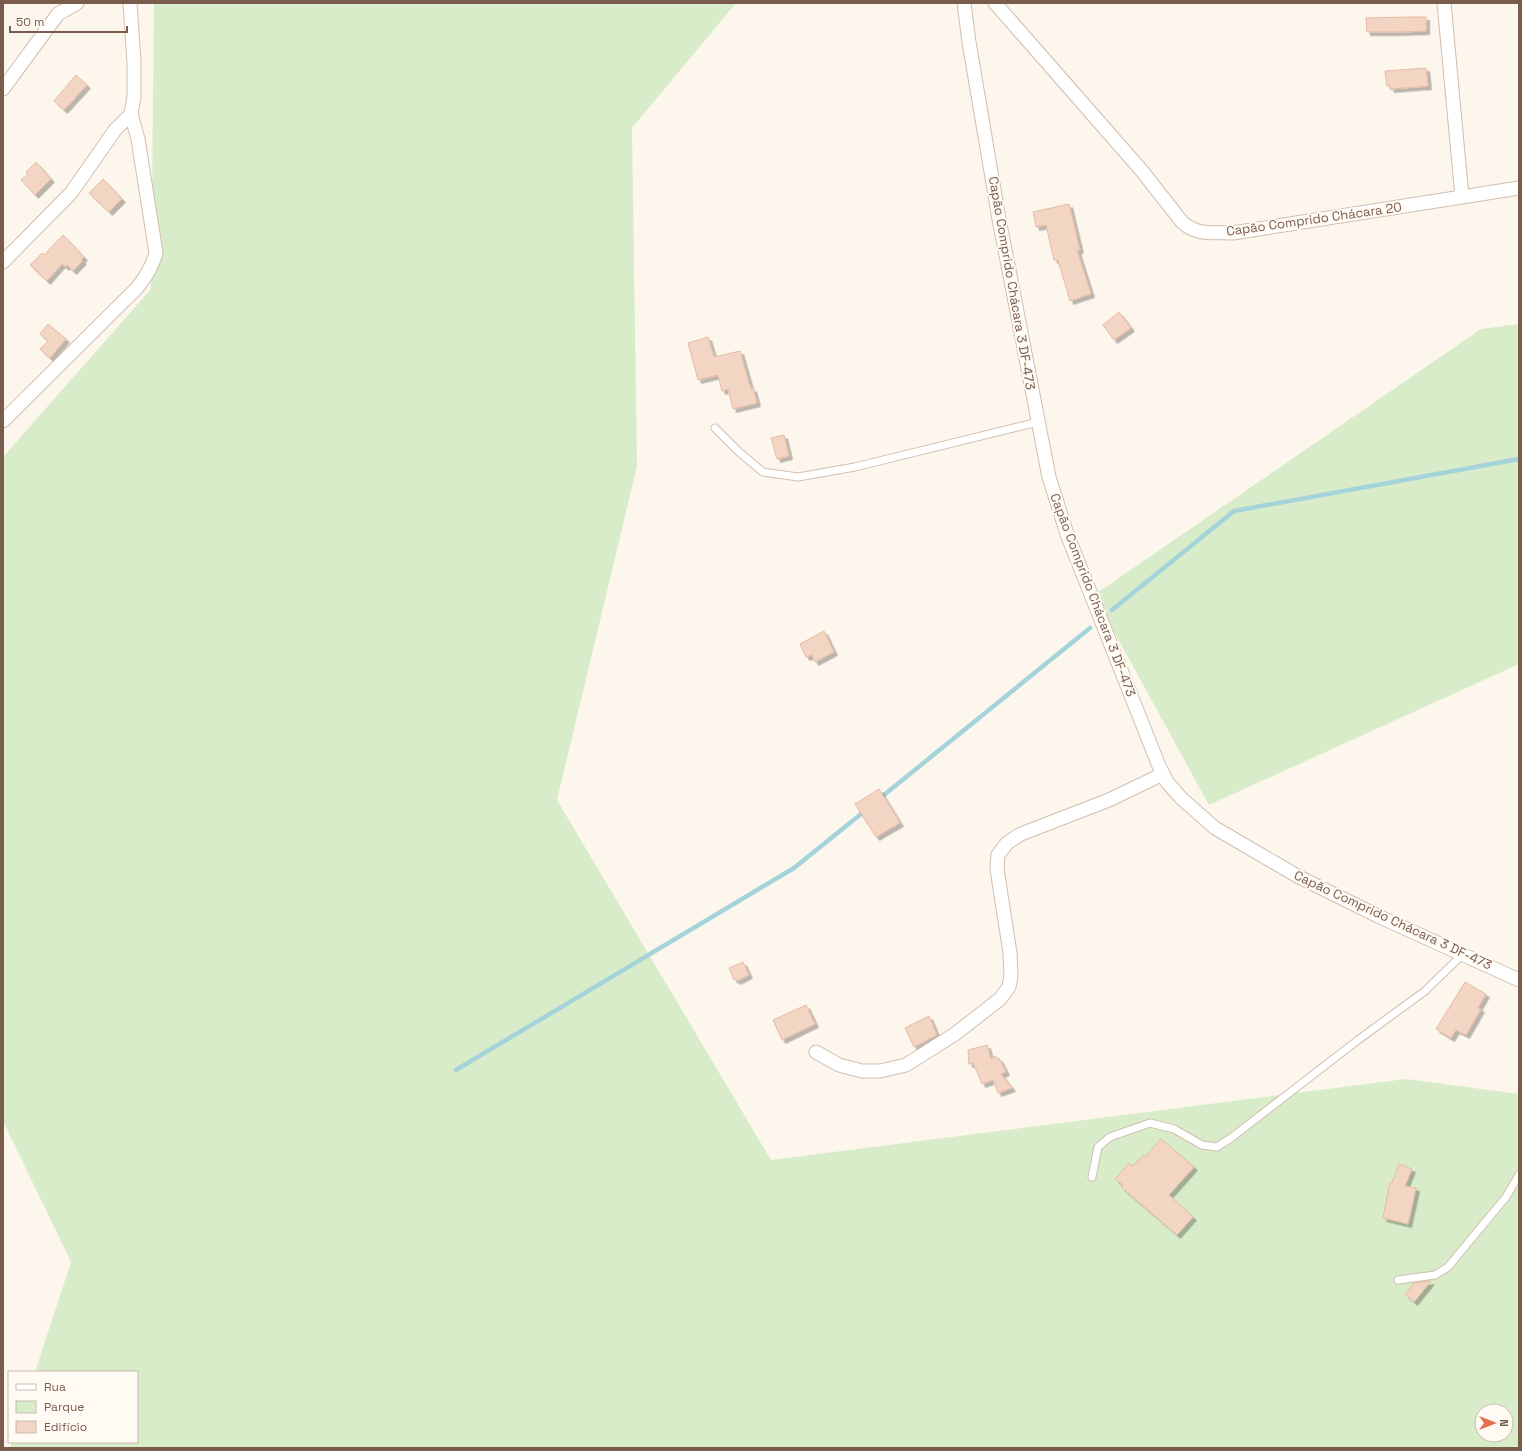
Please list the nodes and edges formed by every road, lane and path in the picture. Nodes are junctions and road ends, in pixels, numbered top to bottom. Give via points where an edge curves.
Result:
1 (78, 3) edge
2 (130, 3) edge
3 (964, 3) edge
4 (995, 3) edge
5 (1444, 3) edge
6 (3, 89) edge
7 (132, 114) junction
8 (1519, 188) edge
9 (1462, 197) junction
10 (3, 262) edge
11 (3, 421) edge
12 (1038, 422) junction
13 (715, 428) dead end
14 (1163, 774) junction
15 (1463, 954) junction
16 (1519, 980) edge
17 (816, 1052) dead end
18 (1519, 1176) edge
19 (1092, 1177) dead end
20 (1398, 1280) dead end

1 - 6 street via 58,14
2 - 7 street via 134,62
3 - 12 street, Capão Comprido Chácara 3 DF-473 via 1000,219
4 - 9 street, Capão Comprido Chácara 20 via 1189,229 1198,232 1233,233
5 - 9 street
7 - 10 street via 115,130 71,193
7 - 11 street via 156,253 154,263 137,288
8 - 9 street, Capão Comprido Chácara 20
12 - 13 lane via 855,467 798,477 763,472
12 - 14 street, Capão Comprido Chácara 3 DF-473 via 1049,477 1067,534
14 - 15 street, Capão Comprido Chácara 3 DF-473 via 1181,798 1215,828 1299,877
14 - 17 street via 1110,800 1022,834 1008,843 998,855 997,869 1011,976 1008,987 1000,998 955,1034 906,1065 880,1071 862,1071 839,1065
15 - 16 street, Capão Comprido Chácara 3 DF-473
15 - 19 lane via 1425,991 1218,1147 1202,1145 1174,1129 1150,1123 1110,1137 1098,1147
18 - 20 lane via 1506,1197 1448,1267 1435,1275

